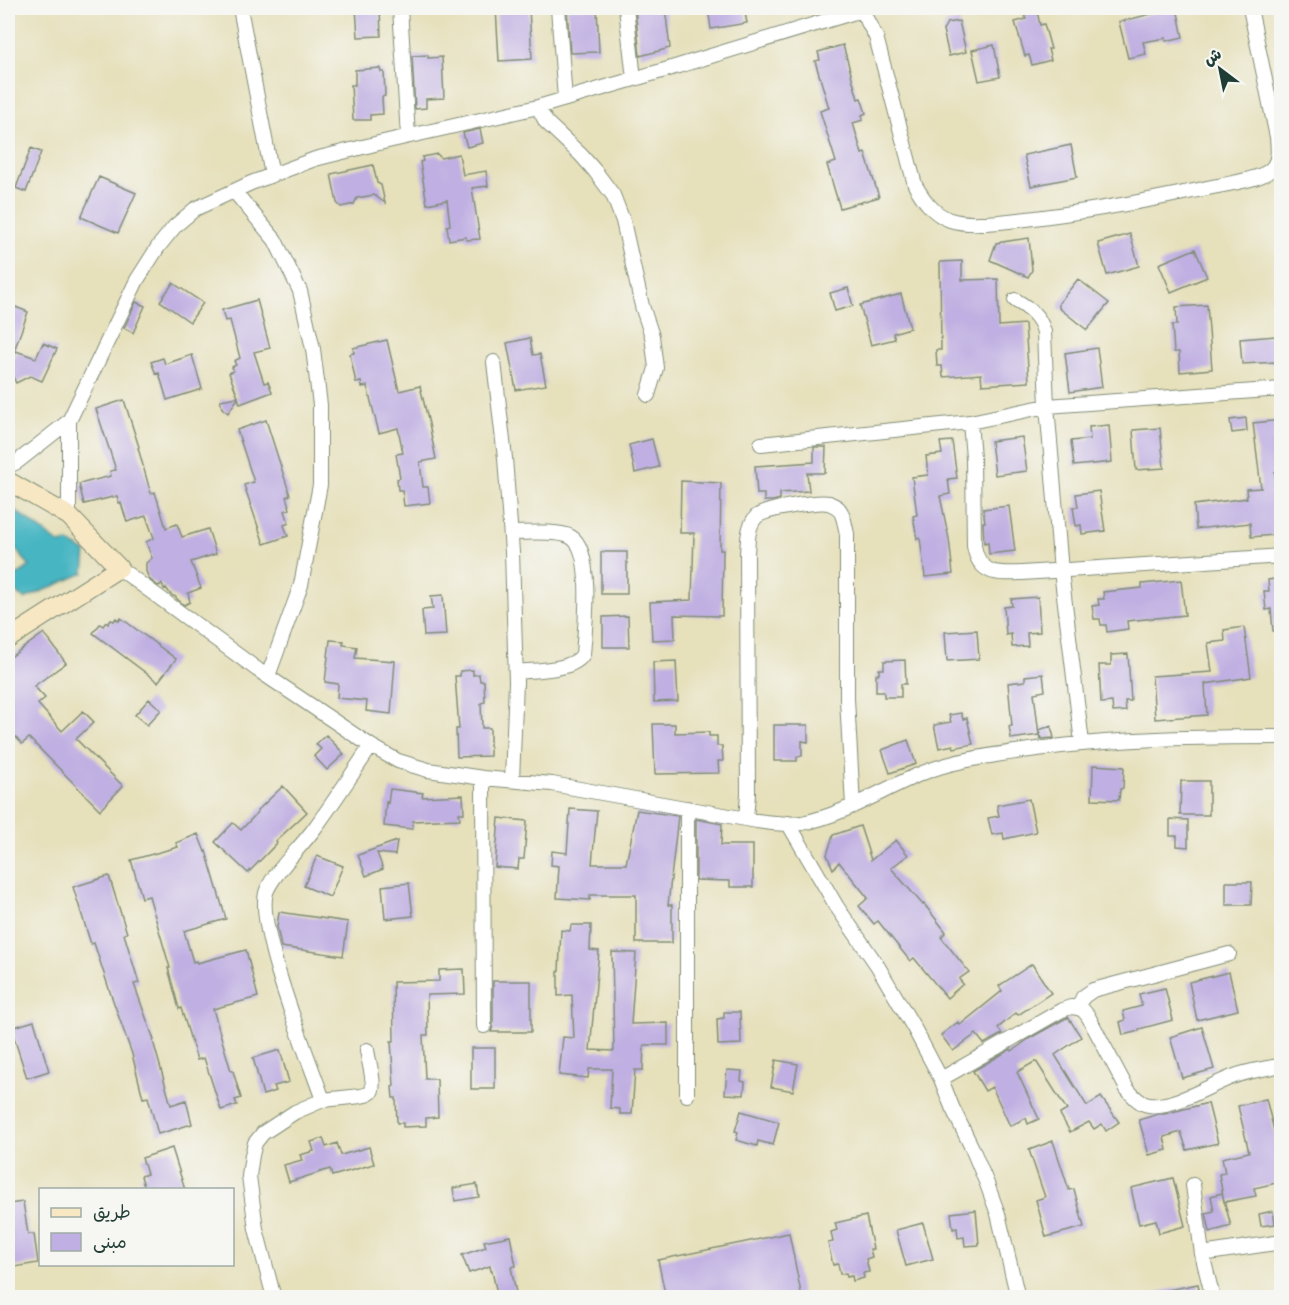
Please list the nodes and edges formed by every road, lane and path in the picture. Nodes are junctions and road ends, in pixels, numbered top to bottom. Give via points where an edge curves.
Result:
1 (240, 8) edge
2 (400, 8) edge
3 (558, 8) edge
4 (626, 8) edge
5 (865, 8) edge
6 (1251, 8) edge
7 (634, 79) junction
8 (565, 99) junction
9 (538, 107) junction
10 (408, 136) junction
11 (272, 175) junction
12 (234, 191) junction
13 (1015, 300) dead end
14 (494, 362) dead end
15 (1281, 389) edge
16 (648, 395) dead end
17 (1047, 406) junction
18 (69, 422) junction
19 (970, 422) junction
20 (760, 444) dead end
21 (8, 466) edge
22 (8, 481) edge
23 (69, 516) junction
24 (511, 533) junction
25 (1281, 556) edge
26 (119, 568) junction
27 (1061, 571) junction
28 (8, 639) edge
29 (516, 672) junction
30 (268, 676) junction
31 (1281, 737) edge
32 (1082, 743) junction
33 (371, 746) junction
34 (483, 778) junction
35 (512, 780) junction
36 (854, 806) junction
37 (687, 808) junction
38 (746, 819) junction
39 (788, 824) junction
40 (1229, 954) dead end
41 (1078, 1008) junction
42 (484, 1026) dead end
43 (367, 1050) dead end
44 (1281, 1065) edge
45 (940, 1079) junction
46 (687, 1095) dead end
47 (324, 1100) junction
48 (1193, 1185) dead end
49 (1281, 1242) edge
50 (1202, 1254) junction
51 (274, 1298) edge
52 (1018, 1298) edge
53 (1213, 1298) edge

1 - 11 street
2 - 10 street
3 - 8 street
4 - 7 street
5 - 6 street via 915,185 938,214 966,222 1063,215 1269,172 1277,159 1277,137
5 - 7 street
7 - 8 street
8 - 9 street
9 - 10 street
9 - 16 street via 546,122 581,155 613,195 652,336 656,369
10 - 11 street via 315,159
11 - 12 street
12 - 18 street via 195,209 158,247 137,280
12 - 30 street via 275,240 300,291 320,405 320,485 301,585
13 - 17 street via 1037,316 1043,328
14 - 24 street
15 - 17 street
17 - 19 street
17 - 27 street
18 - 21 street
18 - 23 street
19 - 20 street
19 - 27 street via 974,546 980,564 1003,573
22 - 23 street
23 - 26 street
24 - 29 street
24 - 29 street via 554,533 577,543 585,565 587,615 581,659 564,667
25 - 27 street
26 - 28 street
26 - 30 street
27 - 32 street
29 - 35 street
30 - 33 street
31 - 32 street
32 - 36 street via 948,764
33 - 34 street via 398,761 428,770
33 - 47 street via 266,892 265,919 275,961
34 - 35 street
34 - 42 street
35 - 37 street
36 - 38 street via 847,699 844,522 837,506 829,503 776,508 754,518 748,533
36 - 39 street
37 - 38 street
37 - 46 street
38 - 39 street
39 - 45 street via 914,1028
40 - 41 street via 1093,990 1083,997
41 - 44 street via 1088,1016 1127,1089 1149,1105 1167,1104 1234,1076
41 - 45 street via 1051,1015
43 - 47 street via 372,1075 370,1092
45 - 52 street via 998,1214
47 - 51 street via 295,1112 262,1133 255,1143 249,1176 256,1229
48 - 50 street
49 - 50 street
50 - 53 street

